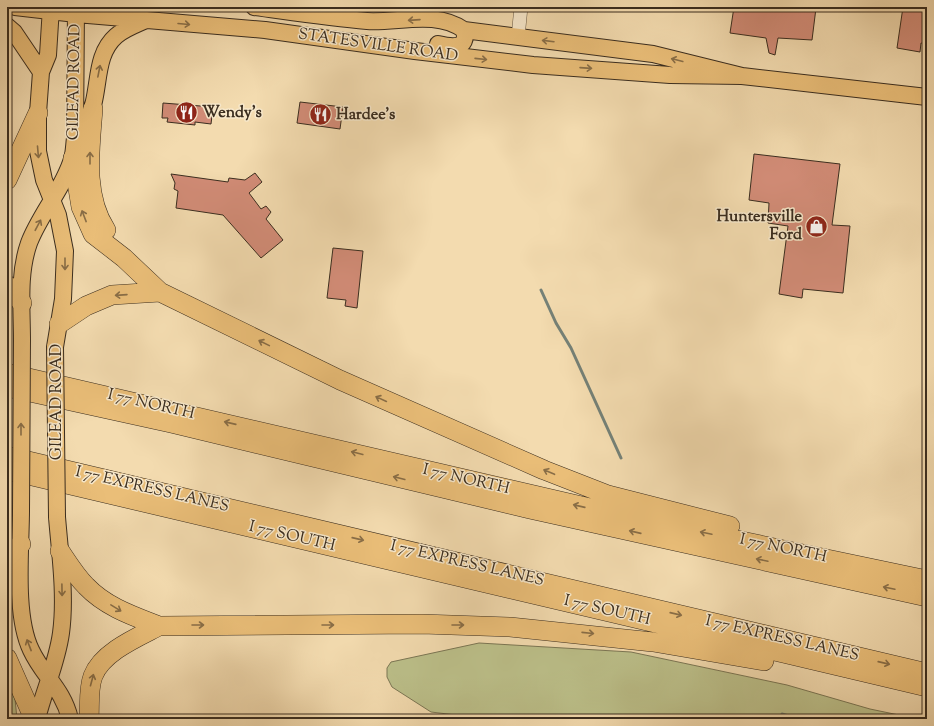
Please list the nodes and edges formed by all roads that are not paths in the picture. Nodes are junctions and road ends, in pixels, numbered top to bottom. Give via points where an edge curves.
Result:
1 (14, 7) edge
2 (254, 7) edge
3 (521, 7) edge
4 (50, 9) edge
5 (76, 11) edge
6 (146, 21) junction
7 (7, 26) edge
8 (464, 30) junction
9 (518, 37) junction
10 (415, 52) junction
11 (41, 72) junction
12 (742, 76) junction
13 (927, 97) edge
14 (93, 109) junction
15 (38, 113) junction
16 (75, 138) junction
17 (72, 158) junction
18 (7, 180) edge
19 (52, 199) junction
20 (124, 258) junction
21 (7, 285) edge
22 (160, 292) junction
23 (22, 303) junction
24 (59, 324) junction
25 (7, 373) edge
26 (7, 386) edge
27 (7, 456) edge
28 (7, 470) edge
29 (21, 544) junction
30 (60, 551) junction
31 (7, 558) edge
32 (867, 567) junction
33 (927, 580) edge
34 (927, 597) edge
35 (159, 626) junction
36 (7, 658) edge
37 (927, 673) edge
38 (50, 678) junction
39 (927, 688) edge
40 (34, 719) edge
41 (37, 719) edge
42 (70, 719) edge
43 (89, 719) edge

1 - 4 main road, STATESVILLE ROAD
8 -> 2 main road, STATESVILLE ROAD via 446,20 433,18 388,22 365,21
3 - 9 street
4 - 5 main road, STATESVILLE ROAD
4 - 11 main road, GILEAD ROAD via 48,55
5 - 6 main road, STATESVILLE ROAD
5 - 16 main road, GILEAD ROAD
6 -> 10 main road, STATESVILLE ROAD via 265,30
14 -> 6 main road via 100,67 110,42 122,32
7 - 11 main road via 19,38
8 - 9 main road, STATESVILLE ROAD
8 - 10 main road via 464,42 458,46 424,41 419,42
12 -> 9 main road, STATESVILLE ROAD via 652,54
10 -> 12 main road, STATESVILLE ROAD via 662,74
11 - 15 main road, GILEAD ROAD
12 - 13 main road, STATESVILLE ROAD
14 - 16 main road
20 -> 14 highway via 97,214 92,195 90,154
15 - 18 highway
15 -> 19 main road, GILEAD ROAD via 39,161
16 - 17 main road, GILEAD ROAD
17 - 19 main road, GILEAD ROAD via 67,173
20 -> 17 highway via 93,234 86,222
23 -> 19 main road, GILEAD ROAD via 22,272 25,257 32,236
19 -> 24 main road, GILEAD ROAD via 65,251 65,279
20 - 22 highway
21 - 23 highway
22 -> 24 highway via 112,295 86,306
32 -> 22 highway via 833,552 608,495 575,483 340,380
29 -> 23 main road, GILEAD ROAD, bridge
24 - 30 main road, GILEAD ROAD, bridge via 55,346 57,517
32 -> 25 highway, I 77 NORTH via 533,495
34 -> 26 highway via 545,512
27 -> 37 highway, I 77 EXPRESS LANES
28 - 39 highway, I 77 SOUTH
29 - 31 highway
38 -> 29 main road, GILEAD ROAD via 31,650 23,621 20,599
30 -> 35 highway via 86,586 101,600 124,614
30 -> 38 main road, GILEAD ROAD via 61,632
32 - 33 highway, I 77 NORTH
35 -> 39 highway via 468,625 557,630 668,644
43 -> 35 highway via 93,675 104,660
36 - 40 highway
38 - 41 main road, GILEAD ROAD
38 - 42 main road, GILEAD ROAD via 61,694

